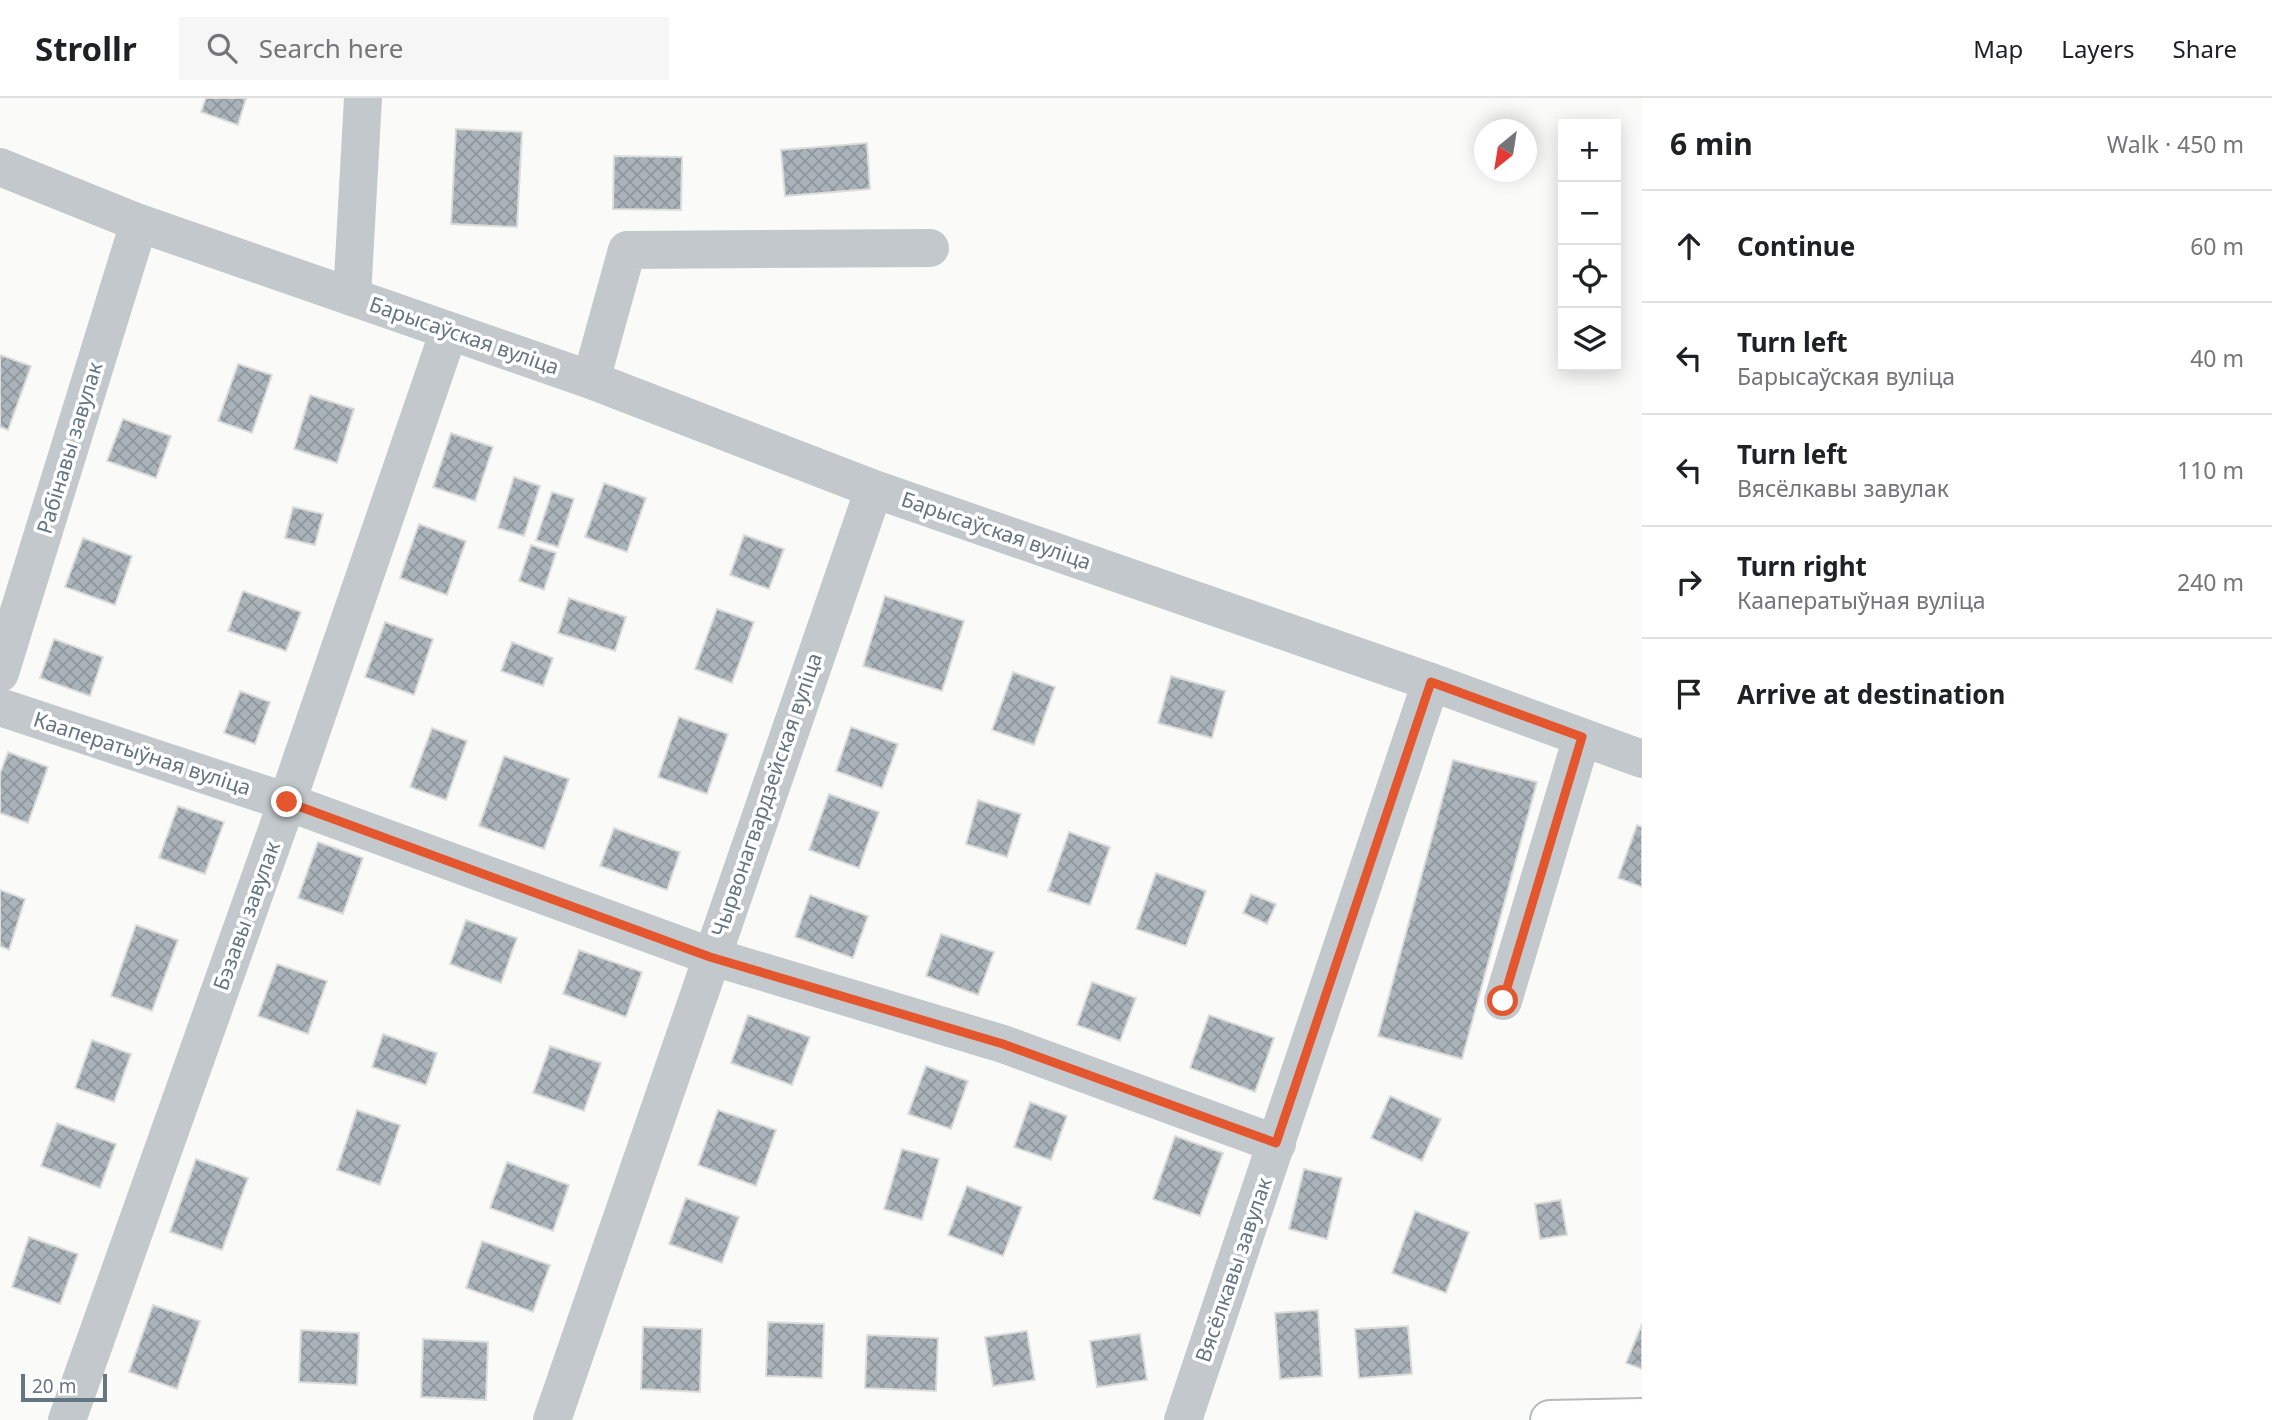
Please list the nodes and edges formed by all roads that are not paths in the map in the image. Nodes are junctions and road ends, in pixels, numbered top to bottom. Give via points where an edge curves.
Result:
1 (363, 98) edge
2 (0, 167) edge
3 (139, 223) junction
4 (930, 248) dead end
5 (352, 297) junction
6 (449, 331) junction
7 (591, 380) junction
8 (874, 489) junction
9 (0, 673) edge
10 (1431, 682) junction
11 (0, 707) edge
12 (1582, 737) junction
13 (1642, 759) edge
14 (287, 802) junction
15 (710, 957) junction
16 (1503, 1001) dead end
17 (1276, 1143) junction
18 (1642, 1418) edge
19 (67, 1420) edge
20 (552, 1420) edge
21 (1183, 1420) edge
22 (1550, 1420) edge

1 - 5 street, Барысаўская вуліца
2 - 3 street, Барысаўская вуліца
3 - 5 street, Барысаўская вуліца
3 - 9 street, Рабінавы завулак
4 - 7 street via 627,250
5 - 6 street, Барысаўская вуліца
6 - 7 street, Барысаўская вуліца
6 - 14 street, Бэзавы завулак
7 - 8 street, Барысаўская вуліца
8 - 10 street, Барысаўская вуліца
8 - 15 street, Чырвонагвардзейская вуліца
10 - 12 street, Барысаўская вуліца
10 - 17 street, Вясёлкавы завулак
11 - 14 street, Кааператыўная вуліца
12 - 13 street, Барысаўская вуліца
12 - 16 street
14 - 15 street, Кааператыўная вуліца
14 - 19 street, Бэзавы завулак
15 - 17 street, Кааператыўная вуліца via 1003,1044
15 - 20 street, Чырвонагвардзейская вуліца
17 - 21 street, Вясёлкавы завулак
18 - 22 main road

